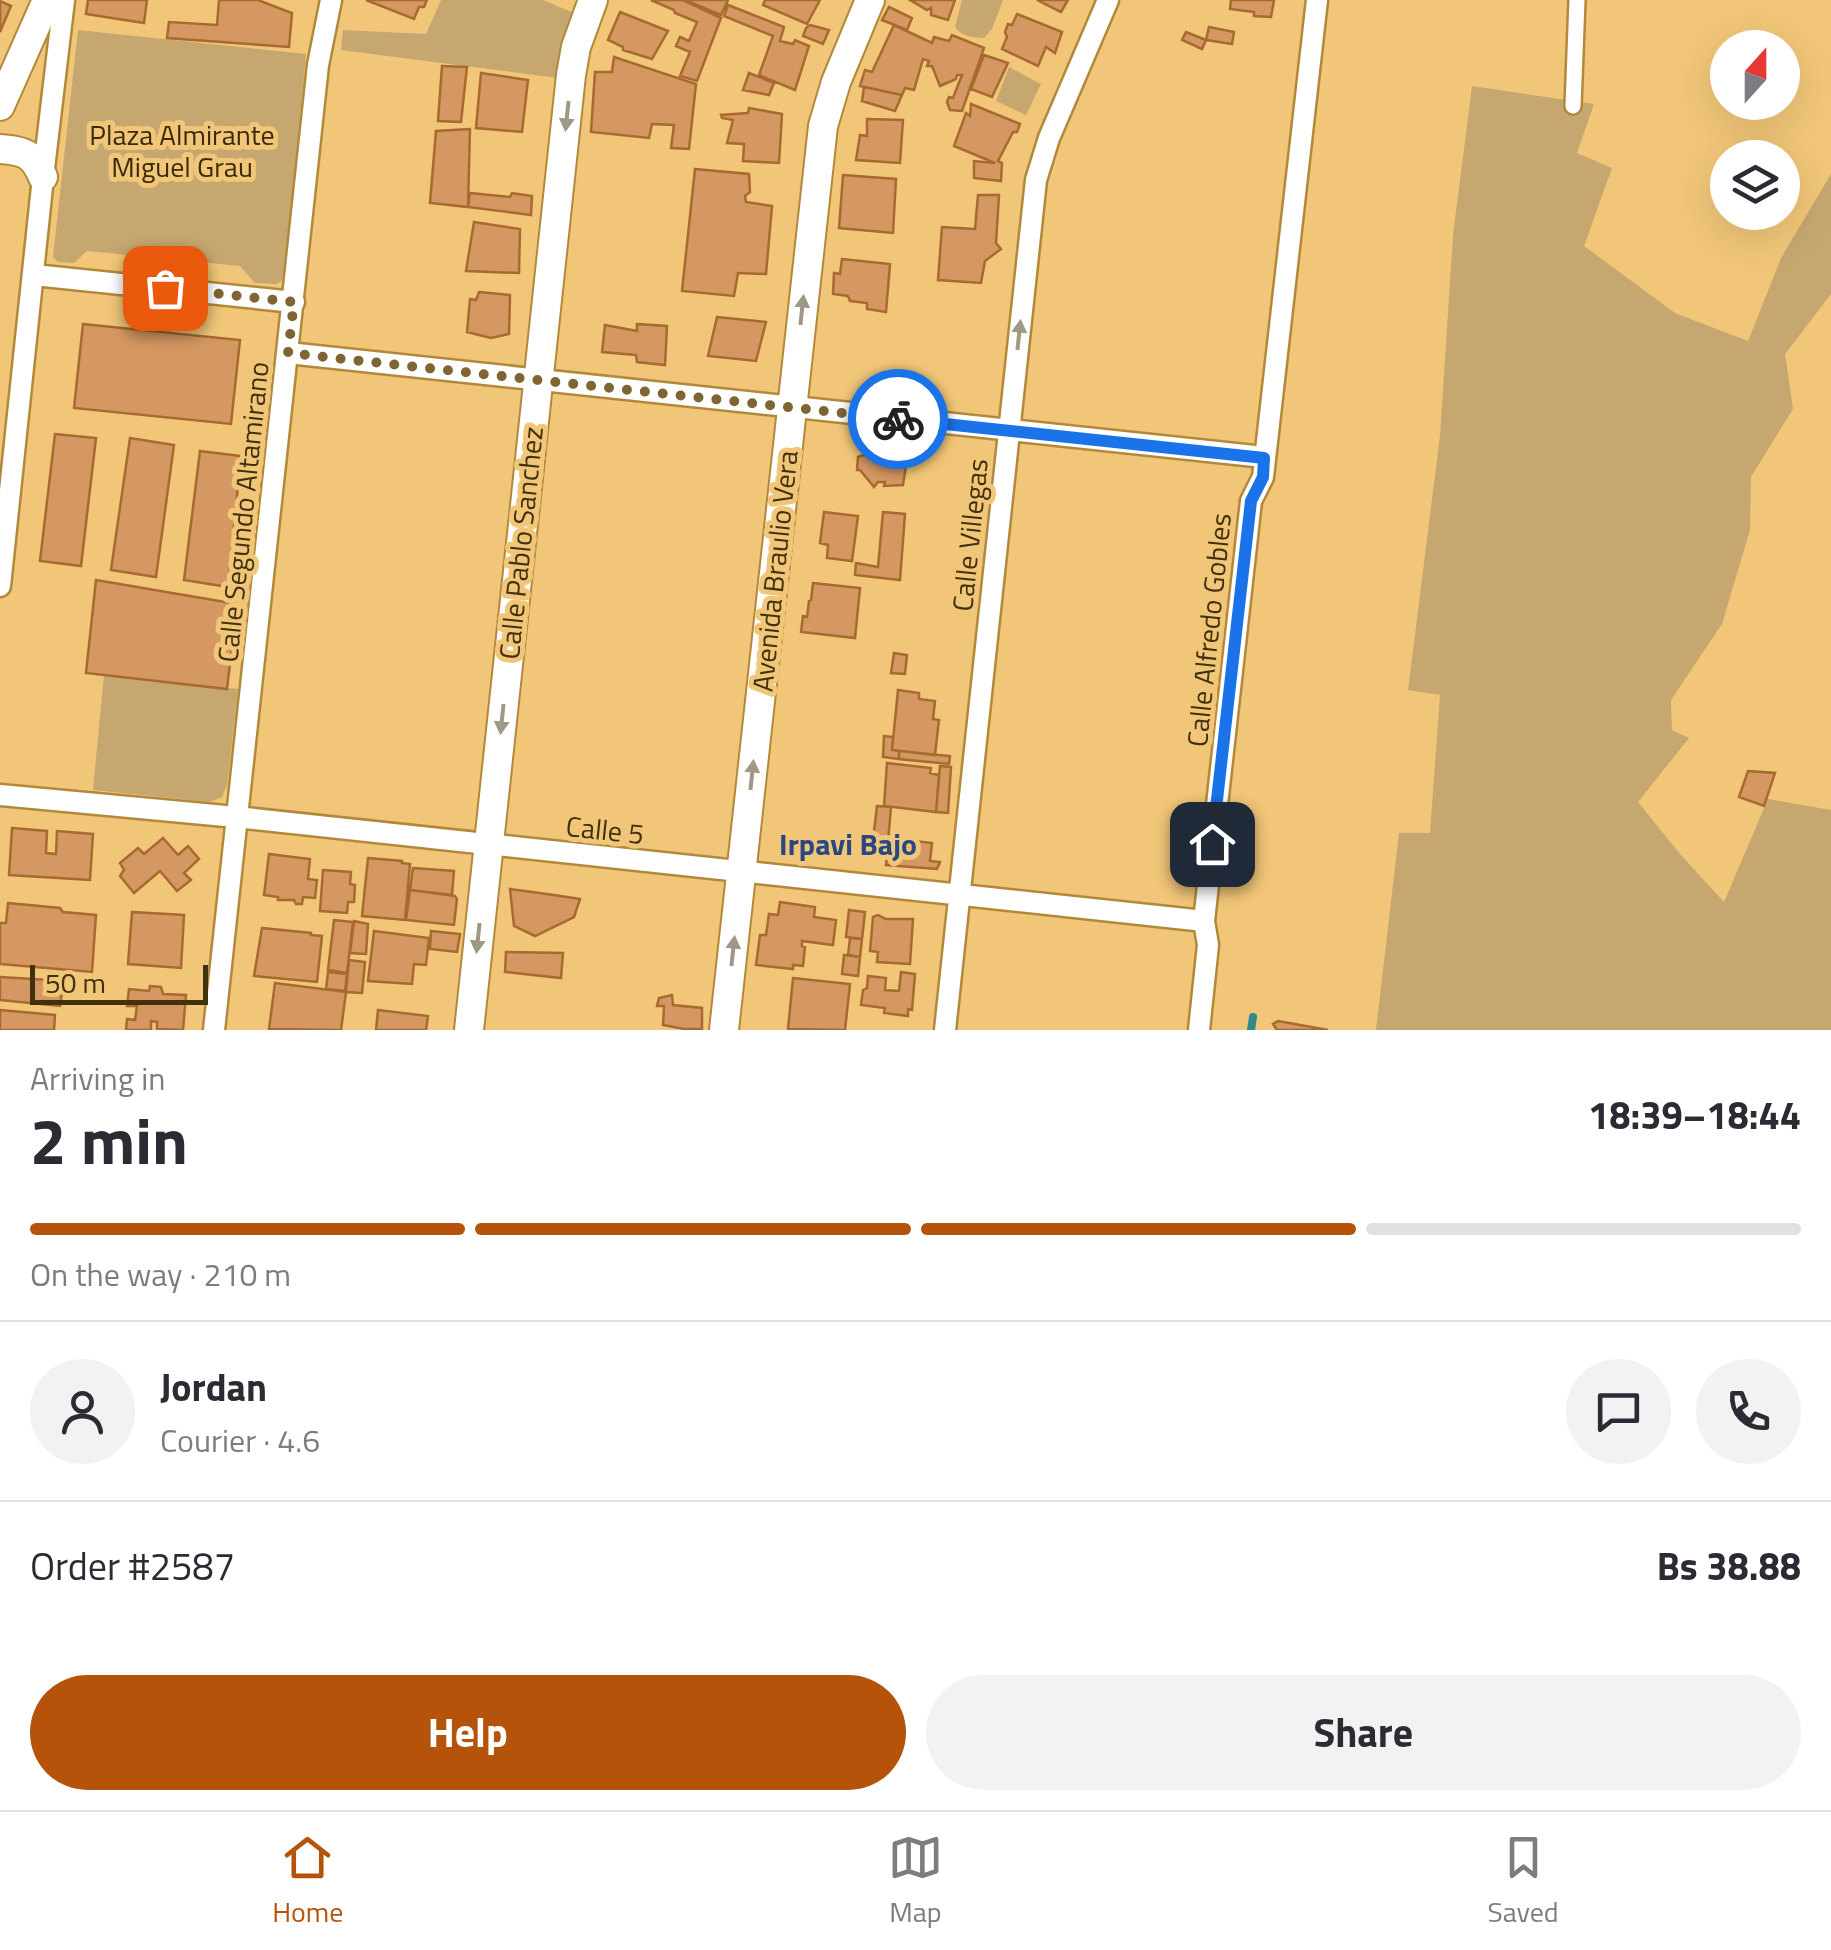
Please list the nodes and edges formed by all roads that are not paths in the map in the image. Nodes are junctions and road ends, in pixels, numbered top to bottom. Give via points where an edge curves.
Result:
1 (47, 0) edge
2 (64, 0) edge
3 (593, 0) edge
4 (870, 0) edge
5 (1108, 0) edge
6 (1317, 0) edge
7 (1577, 0) edge
8 (328, 1) edge
9 (0, 106) edge
10 (1573, 106) dead end
11 (0, 150) edge
12 (42, 177) junction
13 (34, 274) junction
14 (294, 302) junction
15 (288, 353) junction
16 (539, 379) junction
17 (792, 408) junction
18 (1009, 432) junction
19 (1264, 458) junction
20 (0, 586) edge
21 (0, 794) edge
22 (236, 817) junction
23 (488, 846) junction
24 (741, 872) junction
25 (959, 894) junction
26 (1204, 921) junction
27 (214, 1030) edge
28 (468, 1030) edge
29 (724, 1030) edge
30 (945, 1030) edge
31 (1200, 1030) edge

1 - 9 main road
2 - 12 street
3 -> 16 main road, Calle Pablo Sanchez via 571,75
17 -> 4 main road, Avenida Braulio Vera via 823,126
18 -> 5 street, Calle Villegas via 1036,180
6 - 19 street, Calle Alfredo Gobles
7 - 10 street
8 - 14 street, Calle Segundo Altamirano
11 - 12 main road via 36,160
12 - 13 street
13 - 14 street
13 - 20 street
14 - 15 street, Calle Segundo Altamirano
15 - 16 street
15 - 22 street, Calle Segundo Altamirano
16 - 17 street
16 -> 23 main road, Calle Pablo Sanchez
17 - 18 street
24 -> 17 main road, Avenida Braulio Vera
18 - 19 street
18 - 25 street, Calle Villegas
19 - 26 street, Calle Alfredo Gobles via 1251,501
21 - 22 street, Calle 5
22 - 23 street, Calle 5
22 - 27 street, Calle Segundo Altamirano
23 - 24 street, Calle 5
23 -> 28 main road, Calle Pablo Sanchez
24 - 25 street, Calle 5
29 -> 24 main road, Avenida Braulio Vera
25 - 26 street, Calle 5
25 - 30 street, Calle Villegas
26 - 31 street, Calle Alfredo Gobles

